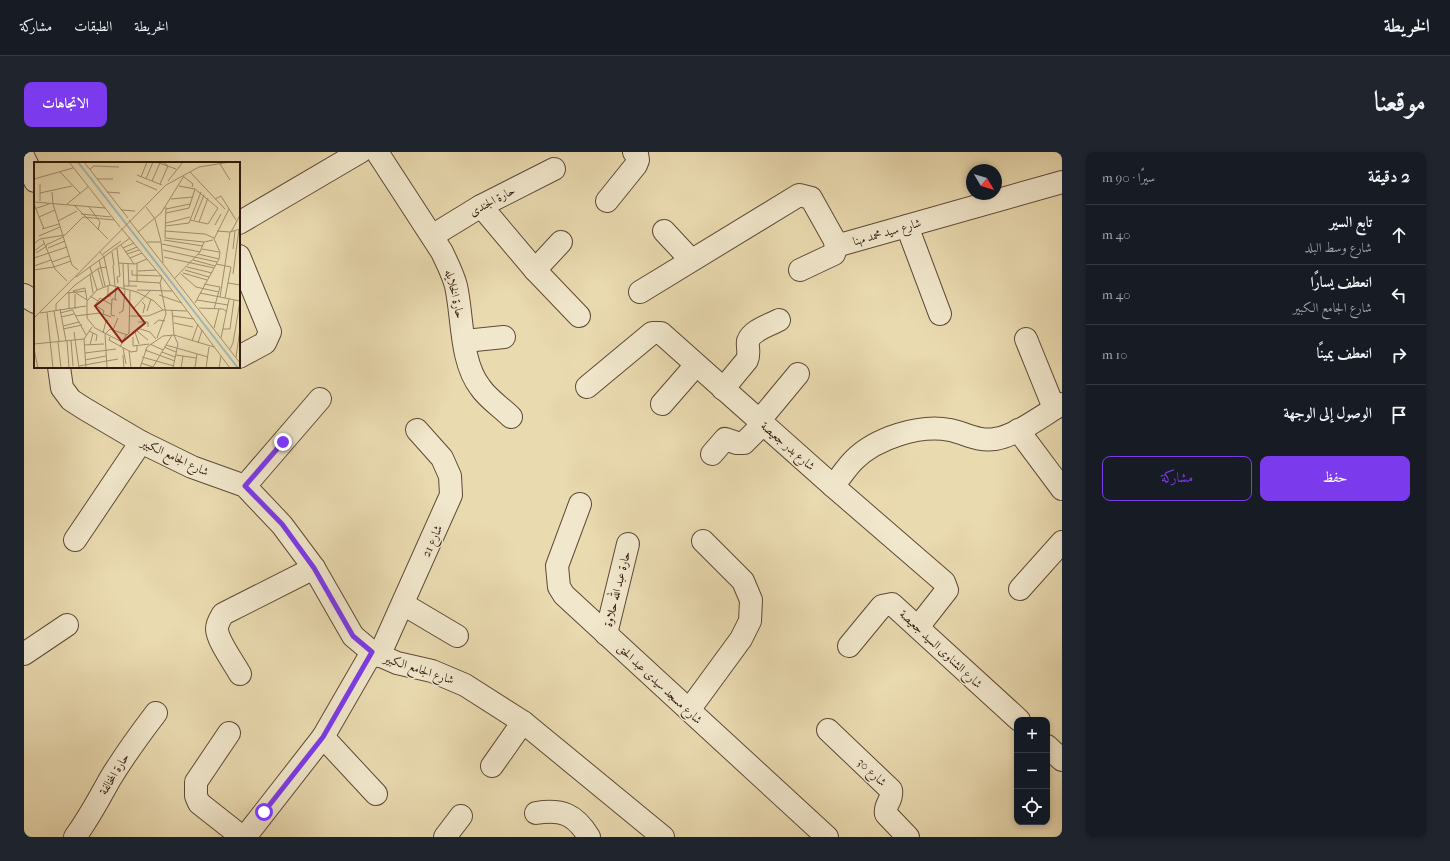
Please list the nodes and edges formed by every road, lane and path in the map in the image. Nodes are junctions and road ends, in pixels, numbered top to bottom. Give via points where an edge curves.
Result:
1 (360, 152) edge
2 (377, 152) edge
3 (634, 152) edge
4 (24, 158) edge
5 (554, 169) dead end
6 (34, 179) edge
7 (1059, 180) edge
8 (607, 202) dead end
9 (481, 206) junction
10 (240, 222) edge
11 (907, 226) junction
12 (664, 231) dead end
13 (432, 236) junction
14 (835, 241) junction
15 (561, 242) dead end
16 (240, 258) edge
17 (691, 260) junction
18 (535, 270) junction
19 (800, 270) dead end
20 (640, 292) dead end
21 (24, 295) edge
22 (34, 301) edge
23 (940, 314) dead end
24 (579, 316) dead end
25 (779, 320) dead end
26 (504, 337) dead end
27 (1026, 339) dead end
28 (465, 341) junction
29 (240, 356) edge
30 (696, 365) junction
31 (59, 368) edge
32 (798, 374) dead end
33 (587, 386) dead end
34 (723, 389) junction
35 (320, 399) dead end
36 (662, 404) dead end
37 (1058, 406) edge
38 (511, 417) dead end
39 (761, 422) junction
40 (417, 430) dead end
41 (1018, 430) junction
42 (141, 442) junction
43 (712, 454) dead end
44 (245, 486) junction
45 (833, 486) junction
46 (1062, 489) edge
47 (580, 504) dead end
48 (75, 540) dead end
49 (703, 541) dead end
50 (1062, 542) edge
51 (628, 544) dead end
52 (314, 568) junction
53 (1020, 589) dead end
54 (403, 604) junction
55 (67, 625) dead end
56 (918, 627) junction
57 (606, 634) junction
58 (457, 636) dead end
59 (849, 646) dead end
60 (24, 654) edge
61 (376, 654) junction
62 (240, 674) dead end
63 (688, 710) junction
64 (156, 713) dead end
65 (1016, 717) edge
66 (523, 722) junction
67 (828, 730) dead end
68 (229, 733) dead end
69 (323, 737) junction
70 (1050, 749) edge
71 (1062, 760) edge
72 (492, 766) dead end
73 (376, 794) dead end
74 (536, 813) dead end
75 (461, 816) dead end
76 (75, 837) edge
77 (242, 837) edge
78 (245, 837) edge
79 (445, 837) edge
80 (589, 837) edge
81 (663, 837) edge
82 (827, 837) edge
83 (908, 837) edge

1 - 10 street
2 - 13 street, حارة الخلايله
3 - 8 street via 638,160 636,165
4 - 6 street
5 - 9 street, حارة الجندى
7 - 11 street, شارع سيد محمد مهنا
9 - 13 street, حارة الجندى
9 - 18 street
11 - 14 street, شارع سيد محمد مهنا via 843,244
11 - 23 street
12 - 17 street
13 - 28 street, حارة الخلايله via 454,280
14 - 17 street, شارع سيد محمد مهنا via 811,198 799,195
14 - 19 street via 834,254
15 - 18 street
16 - 29 street via 270,332 265,343
17 - 20 street, شارع سيد محمد مهنا
18 - 24 street
21 - 22 street
25 - 34 street via 753,335 748,343 746,360
26 - 28 street
27 - 37 street
28 - 38 street, حارة الخلايله via 468,362 480,387
30 - 33 street, شارع بدر جعيصة via 661,333 652,333
30 - 34 street, شارع بدر جعيصة
30 - 36 street
31 - 42 street, شارع الجامع الكبير via 62,388 71,400
32 - 39 street
34 - 39 street, شارع بدر جعيصة
35 - 44 street
37 - 41 street
39 - 43 street via 748,441 737,443 725,439
39 - 45 street, شارع بدر جعيصة
40 - 54 street, شارع 21 via 442,458 450,476 451,495
41 - 45 street via 995,439 982,440 949,430 915,430 882,440 855,460
41 - 46 street
42 - 44 street, شارع الجامع الكبير via 192,467
42 - 48 street
44 - 52 street, شارع الجامع الكبير via 282,524
45 - 56 street, شارع بدر جعيصة via 947,585 944,594
47 - 57 street, شارع مسجد سيدى عبد الحق via 557,566 557,577 564,595
49 - 63 street via 743,581 751,600 750,621 741,639
50 - 53 street
51 - 57 street, حارة عبد الله حلاوة
52 - 61 street, شارع الجامع الكبير via 353,636
52 - 62 street via 223,614 218,621 219,637
54 - 58 street
54 - 61 street, شارع 21
55 - 60 street
56 - 59 street, شارع الشناوى السيد جعيصة via 892,604 886,604
56 - 65 street, شارع الشناوى السيد جعيصة
57 - 63 street, شارع مسجد سيدى عبد الحق
61 - 66 street, شارع الجامع الكبير via 460,682
61 - 69 street, شارع 21
63 - 82 street, شارع مسجد سيدى عبد الحق
64 - 76 street, حارة المخالفة via 132,745 91,815
66 - 72 street
66 - 81 street, شارع الجامع الكبير
67 - 83 street, شارع 30 via 891,790 891,800 886,806 886,814
68 - 77 street via 196,782 194,789 199,803
69 - 73 street
69 - 78 street, شارع 21
70 - 71 street
74 - 80 street via 553,810 570,815
75 - 79 street

